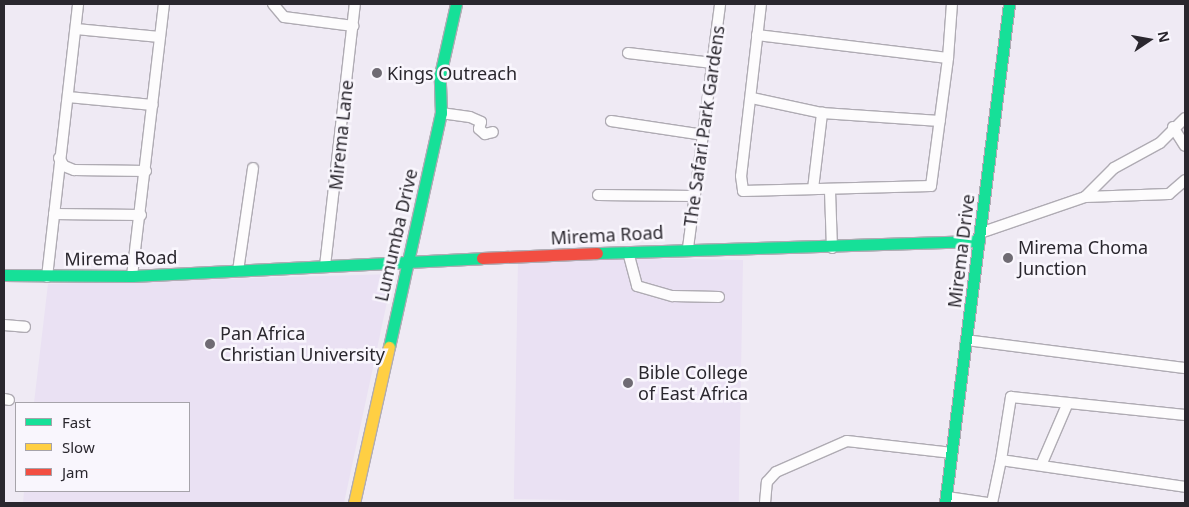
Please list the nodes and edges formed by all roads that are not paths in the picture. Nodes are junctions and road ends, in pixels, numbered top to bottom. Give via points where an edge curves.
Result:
1 (78, 4) edge
2 (164, 4) edge
3 (273, 4) edge
4 (355, 4) edge
5 (456, 4) edge
6 (720, 4) edge
7 (761, 4) edge
8 (952, 4) edge
9 (1009, 4) edge
10 (353, 26) junction
11 (76, 29) junction
12 (757, 35) junction
13 (160, 36) junction
14 (628, 53) dead end
15 (948, 58) junction
16 (712, 63) junction
17 (68, 96) junction
18 (752, 98) junction
19 (153, 104) junction
20 (441, 113) junction
21 (822, 113) junction
22 (1185, 118) edge
23 (940, 121) junction
24 (611, 122) dead end
25 (1173, 127) junction
26 (493, 132) dead end
27 (704, 135) junction
28 (1185, 146) edge
29 (59, 158) junction
30 (253, 168) dead end
31 (146, 170) junction
32 (1185, 180) edge
33 (812, 189) junction
34 (830, 191) junction
35 (598, 196) dead end
36 (694, 196) junction
37 (1084, 197) junction
38 (54, 214) junction
39 (141, 215) junction
40 (980, 237) junction
41 (688, 248) junction
42 (832, 248) junction
43 (628, 252) junction
44 (408, 264) junction
45 (325, 266) junction
46 (238, 271) junction
47 (4, 275) edge
48 (132, 276) junction
49 (46, 277) junction
50 (720, 297) dead end
51 (4, 325) edge
52 (25, 328) dead end
53 (966, 340) junction
54 (1185, 368) edge
55 (1067, 405) junction
56 (1185, 415) edge
57 (952, 453) junction
58 (1001, 460) junction
59 (1042, 464) junction
60 (1185, 487) edge
61 (946, 500) edge
62 (354, 503) edge
63 (765, 503) edge
64 (986, 503) edge
65 (992, 503) edge

1 - 11 street
2 - 13 street
3 - 10 street via 284,17
4 - 10 street, Mirema Lane
5 - 20 street, Lumumba Drive via 440,75
6 - 16 street, The Safari Park Gardens
7 - 12 street
8 - 15 street
9 - 40 street, Mirema Drive
10 - 45 street, Mirema Lane
11 - 13 street
11 - 17 street
12 - 15 street
12 - 18 street
13 - 19 street
14 - 16 street
15 - 23 street
16 - 27 street, The Safari Park Gardens
17 - 19 street
17 - 29 street
18 - 21 street
18 - 33 street via 740,189 749,193
19 - 31 street
20 - 26 street via 481,122 479,128 485,134
20 - 44 street, Lumumba Drive
21 - 23 street
21 - 33 street
22 - 25 street, Mirema Road
23 - 34 street via 932,186
24 - 27 street
25 - 28 street
25 - 37 street, Mirema Road via 1160,143 1114,168
27 - 36 street, The Safari Park Gardens
29 - 31 street via 64,166 74,170
29 - 38 street
30 - 46 street
31 - 39 street
32 - 37 street via 1169,194
33 - 34 street
34 - 42 street
35 - 36 street
36 - 41 street, The Safari Park Gardens
37 - 40 street, Mirema Road
38 - 39 street
38 - 49 street
39 - 48 street
40 - 42 street, Mirema Road
40 - 53 street, Mirema Drive
41 - 42 street, Mirema Road
41 - 43 street, Mirema Road
43 - 44 street, Mirema Road
43 - 50 street via 637,286 673,296
44 - 45 street, Mirema Road
44 - 62 street, Lumumba Drive
45 - 46 street, Mirema Road
46 - 48 street, Mirema Road
47 - 49 street, Mirema Road
48 - 49 street, Mirema Road
51 - 52 street
53 - 54 street
53 - 57 street, Mirema Drive
55 - 56 street
55 - 58 street via 1011,397
55 - 59 street
57 - 61 street, Mirema Drive
57 - 63 street via 847,441 776,472 767,482
58 - 59 street
58 - 65 street
59 - 60 street
61 - 64 street

